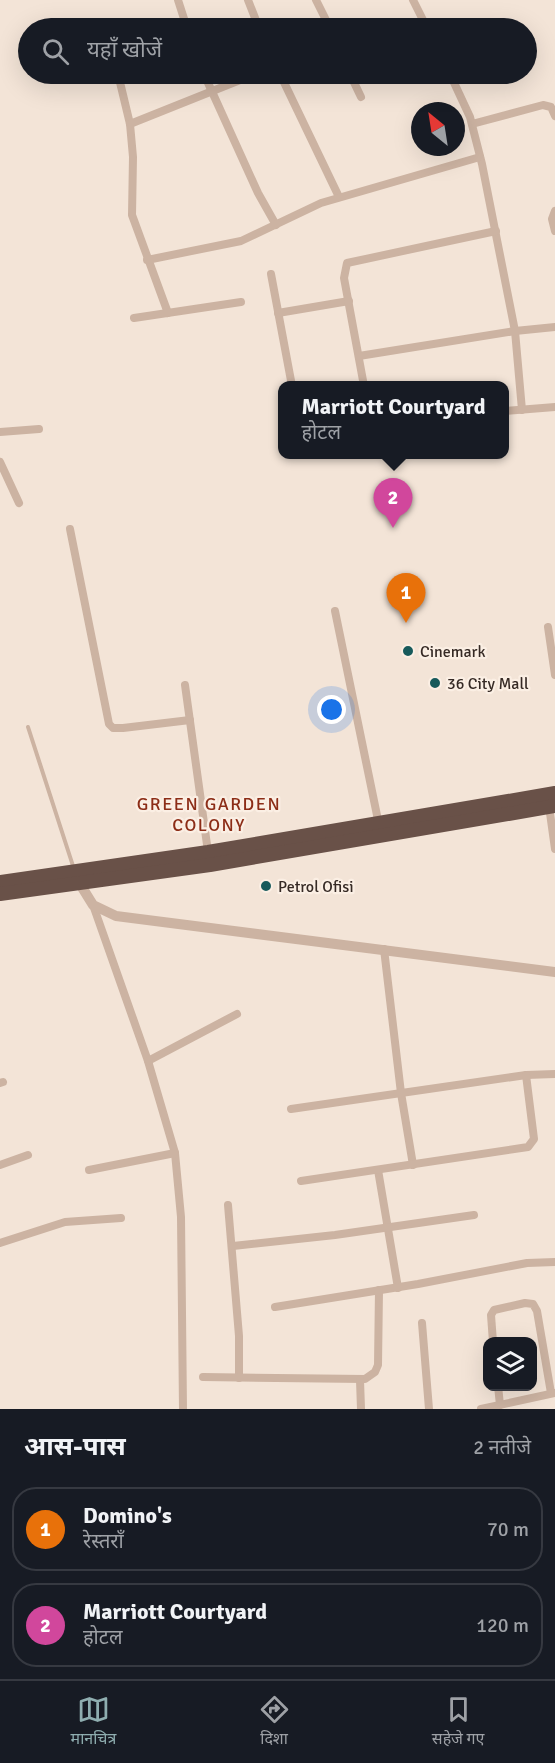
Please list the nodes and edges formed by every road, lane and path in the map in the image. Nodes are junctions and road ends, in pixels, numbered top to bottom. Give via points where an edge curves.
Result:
1 (178, 0) edge
2 (248, 0) edge
3 (316, 0) edge
4 (413, 0) edge
5 (184, 18) edge
6 (255, 18) edge
7 (325, 18) edge
8 (422, 18) edge
9 (120, 84) edge
10 (208, 84) edge
11 (231, 84) edge
12 (285, 84) edge
13 (354, 84) edge
14 (454, 84) edge
15 (212, 92) junction
16 (360, 98) dead end
17 (555, 116) edge
18 (130, 124) junction
19 (472, 124) junction
20 (480, 157) junction
21 (339, 197) junction
22 (555, 211) edge
23 (276, 225) junction
24 (496, 231) junction
25 (555, 231) edge
26 (147, 260) junction
27 (272, 274) dead end
28 (349, 301) junction
29 (242, 302) dead end
30 (168, 313) junction
31 (278, 313) junction
32 (134, 318) dead end
33 (555, 327) edge
34 (515, 331) junction
35 (359, 356) junction
36 (291, 381) edge
37 (363, 381) edge
38 (555, 407) edge
39 (522, 410) junction
40 (509, 411) edge
41 (39, 429) dead end
42 (0, 432) edge
43 (0, 462) edge
44 (19, 503) dead end
45 (69, 529) dead end
46 (335, 611) dead end
47 (548, 627) dead end
48 (552, 640) edge
49 (555, 675) edge
50 (185, 685) dead end
51 (190, 720) junction
52 (28, 727) dead end
53 (555, 793) edge
54 (552, 806) edge
55 (379, 829) junction
56 (555, 849) edge
57 (208, 852) junction
58 (78, 878) junction
59 (0, 882) edge
60 (0, 894) edge
61 (93, 905) junction
62 (384, 949) junction
63 (555, 972) edge
64 (237, 1014) dead end
65 (148, 1061) junction
66 (555, 1074) edge
67 (526, 1076) junction
68 (401, 1093) junction
69 (291, 1109) dead end
70 (176, 1153) junction
71 (28, 1155) dead end
72 (0, 1165) edge
73 (413, 1165) junction
74 (89, 1170) dead end
75 (378, 1170) junction
76 (301, 1181) dead end
77 (228, 1204) dead end
78 (474, 1215) dead end
79 (121, 1218) dead end
80 (389, 1227) junction
81 (0, 1243) edge
82 (233, 1246) junction
83 (555, 1262) edge
84 (398, 1288) junction
85 (380, 1290) junction
86 (275, 1306) dead end
87 (422, 1323) dead end
88 (494, 1337) edge
89 (203, 1377) dead end
90 (239, 1378) junction
91 (360, 1380) junction
92 (499, 1391) edge
93 (553, 1393) edge
94 (500, 1405) junction
95 (183, 1409) edge
96 (361, 1409) edge
97 (429, 1409) edge
98 (481, 1409) edge

1 - 5 street
2 - 6 street
3 - 7 street
4 - 8 street
9 - 18 street
10 - 15 street
11 - 15 street
12 - 21 street
13 - 16 street
14 - 19 street
15 - 18 street
15 - 23 street
17 - 19 street via 551,107 543,105
18 - 26 street via 132,214
19 - 20 street
20 - 21 street
20 - 24 street
21 - 23 street
22 - 25 street
23 - 26 street via 233,244
24 - 28 street via 350,262 344,273
24 - 34 street
26 - 30 street
27 - 31 street
28 - 31 street
28 - 35 street
29 - 30 street
30 - 32 street
31 - 36 street
33 - 34 street
34 - 35 street
34 - 39 street
35 - 37 street
38 - 39 street
39 - 40 street
41 - 42 street
43 - 44 street
45 - 51 street via 109,724 123,728
46 - 55 street
47 - 48 street
48 - 49 street
50 - 51 street
51 - 57 street
52 - 58 lane
53 - 55 highway
54 - 55 highway
54 - 56 street
55 - 57 highway
55 - 58 highway via 210,865
57 - 58 highway
58 - 59 highway
58 - 60 highway
58 - 61 street
61 - 62 street via 117,916
61 - 65 street
62 - 63 street
62 - 68 street
64 - 65 street
65 - 70 street
66 - 67 street
67 - 68 street
67 - 73 street via 534,1139 531,1145
68 - 69 street
68 - 73 street
70 - 74 street
70 - 95 street via 181,1226
71 - 72 street
73 - 75 street
75 - 76 street
75 - 80 street
77 - 82 street
78 - 80 street
79 - 81 street via 65,1222
80 - 82 street
80 - 84 street
82 - 90 street
83 - 84 street via 527,1263
84 - 85 street
85 - 86 street
85 - 91 street via 378,1365 373,1375
87 - 97 street
88 - 93 street via 494,1310 533,1304
89 - 90 street
90 - 91 street
91 - 96 street
92 - 94 street
93 - 94 street
94 - 98 street

